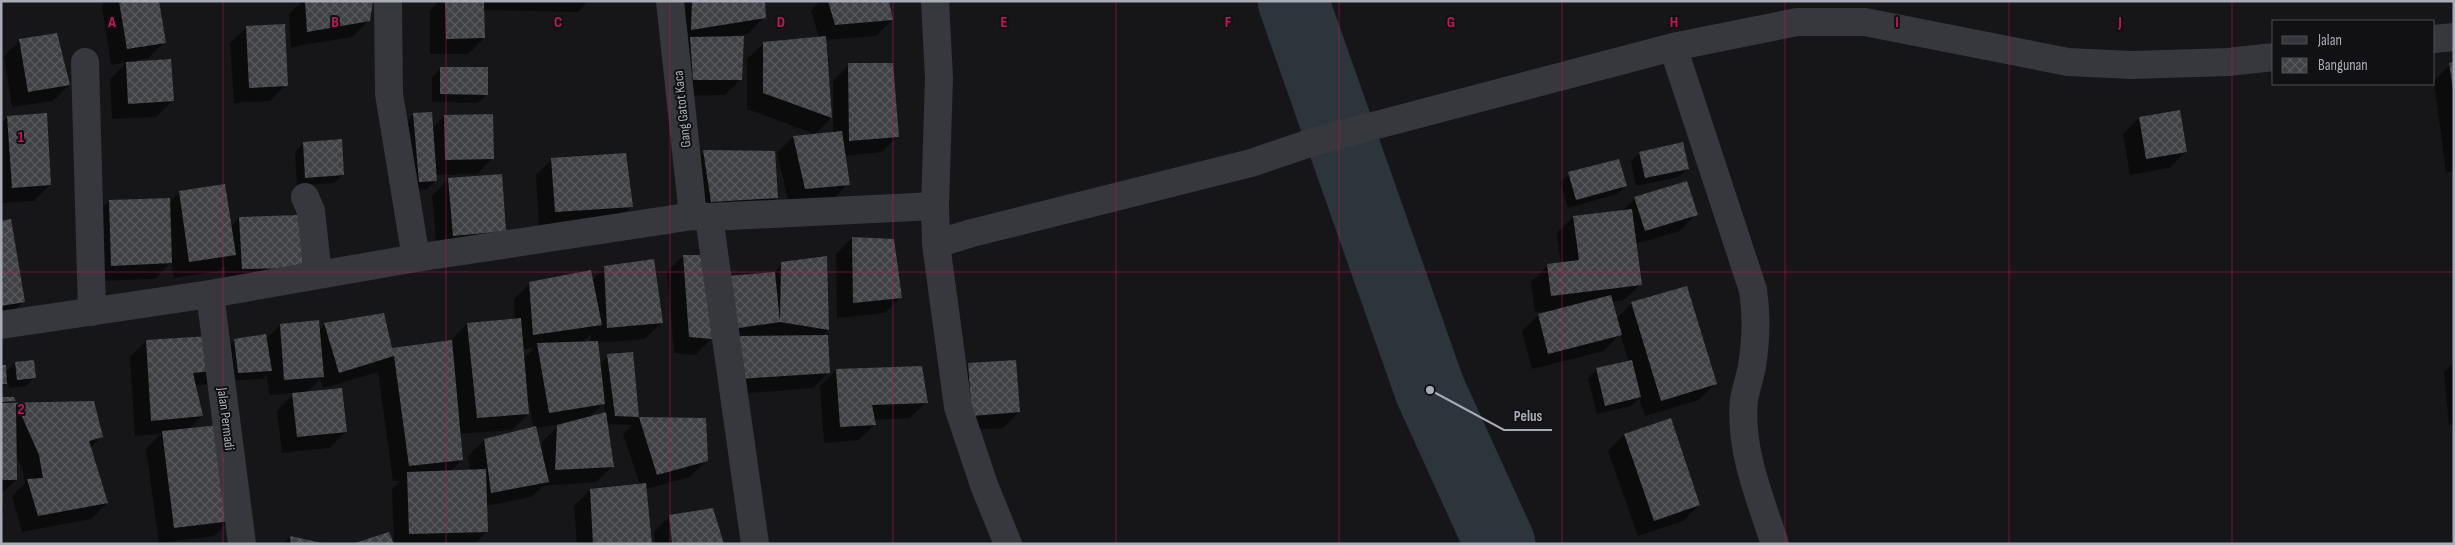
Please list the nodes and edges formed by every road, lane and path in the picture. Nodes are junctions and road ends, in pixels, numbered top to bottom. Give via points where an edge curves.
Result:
1 (388, 1) edge
2 (670, 1) edge
3 (935, 1) edge
4 (2454, 37) edge
5 (2435, 39) edge
6 (1672, 46) junction
7 (2272, 57) edge
8 (85, 62) dead end
9 (305, 197) dead end
10 (935, 206) junction
11 (701, 217) junction
12 (936, 244) junction
13 (416, 258) junction
14 (318, 276) junction
15 (210, 294) junction
16 (92, 312) junction
17 (1, 325) edge
18 (242, 544) edge
19 (755, 544) edge
20 (1008, 544) edge
21 (1775, 544) edge

1 - 13 street via 389,94
2 - 11 street, Gang Gatot Kaca
3 - 10 street via 939,78
4 - 5 street
6 - 7 street via 1797,22 1865,22 2068,62 2132,66
6 - 12 street via 1316,141 1251,163
6 - 21 street via 1753,290 1756,315 1752,365 1744,400 1745,436 1751,471
8 - 16 street
9 - 14 street via 311,211
10 - 11 street
10 - 12 street
11 - 13 street
11 - 19 street, Gang Gatot Kaca
12 - 20 street via 958,406 984,486
13 - 14 street
14 - 15 street
15 - 16 street
15 - 18 street, Jalan Permadi
16 - 17 street

